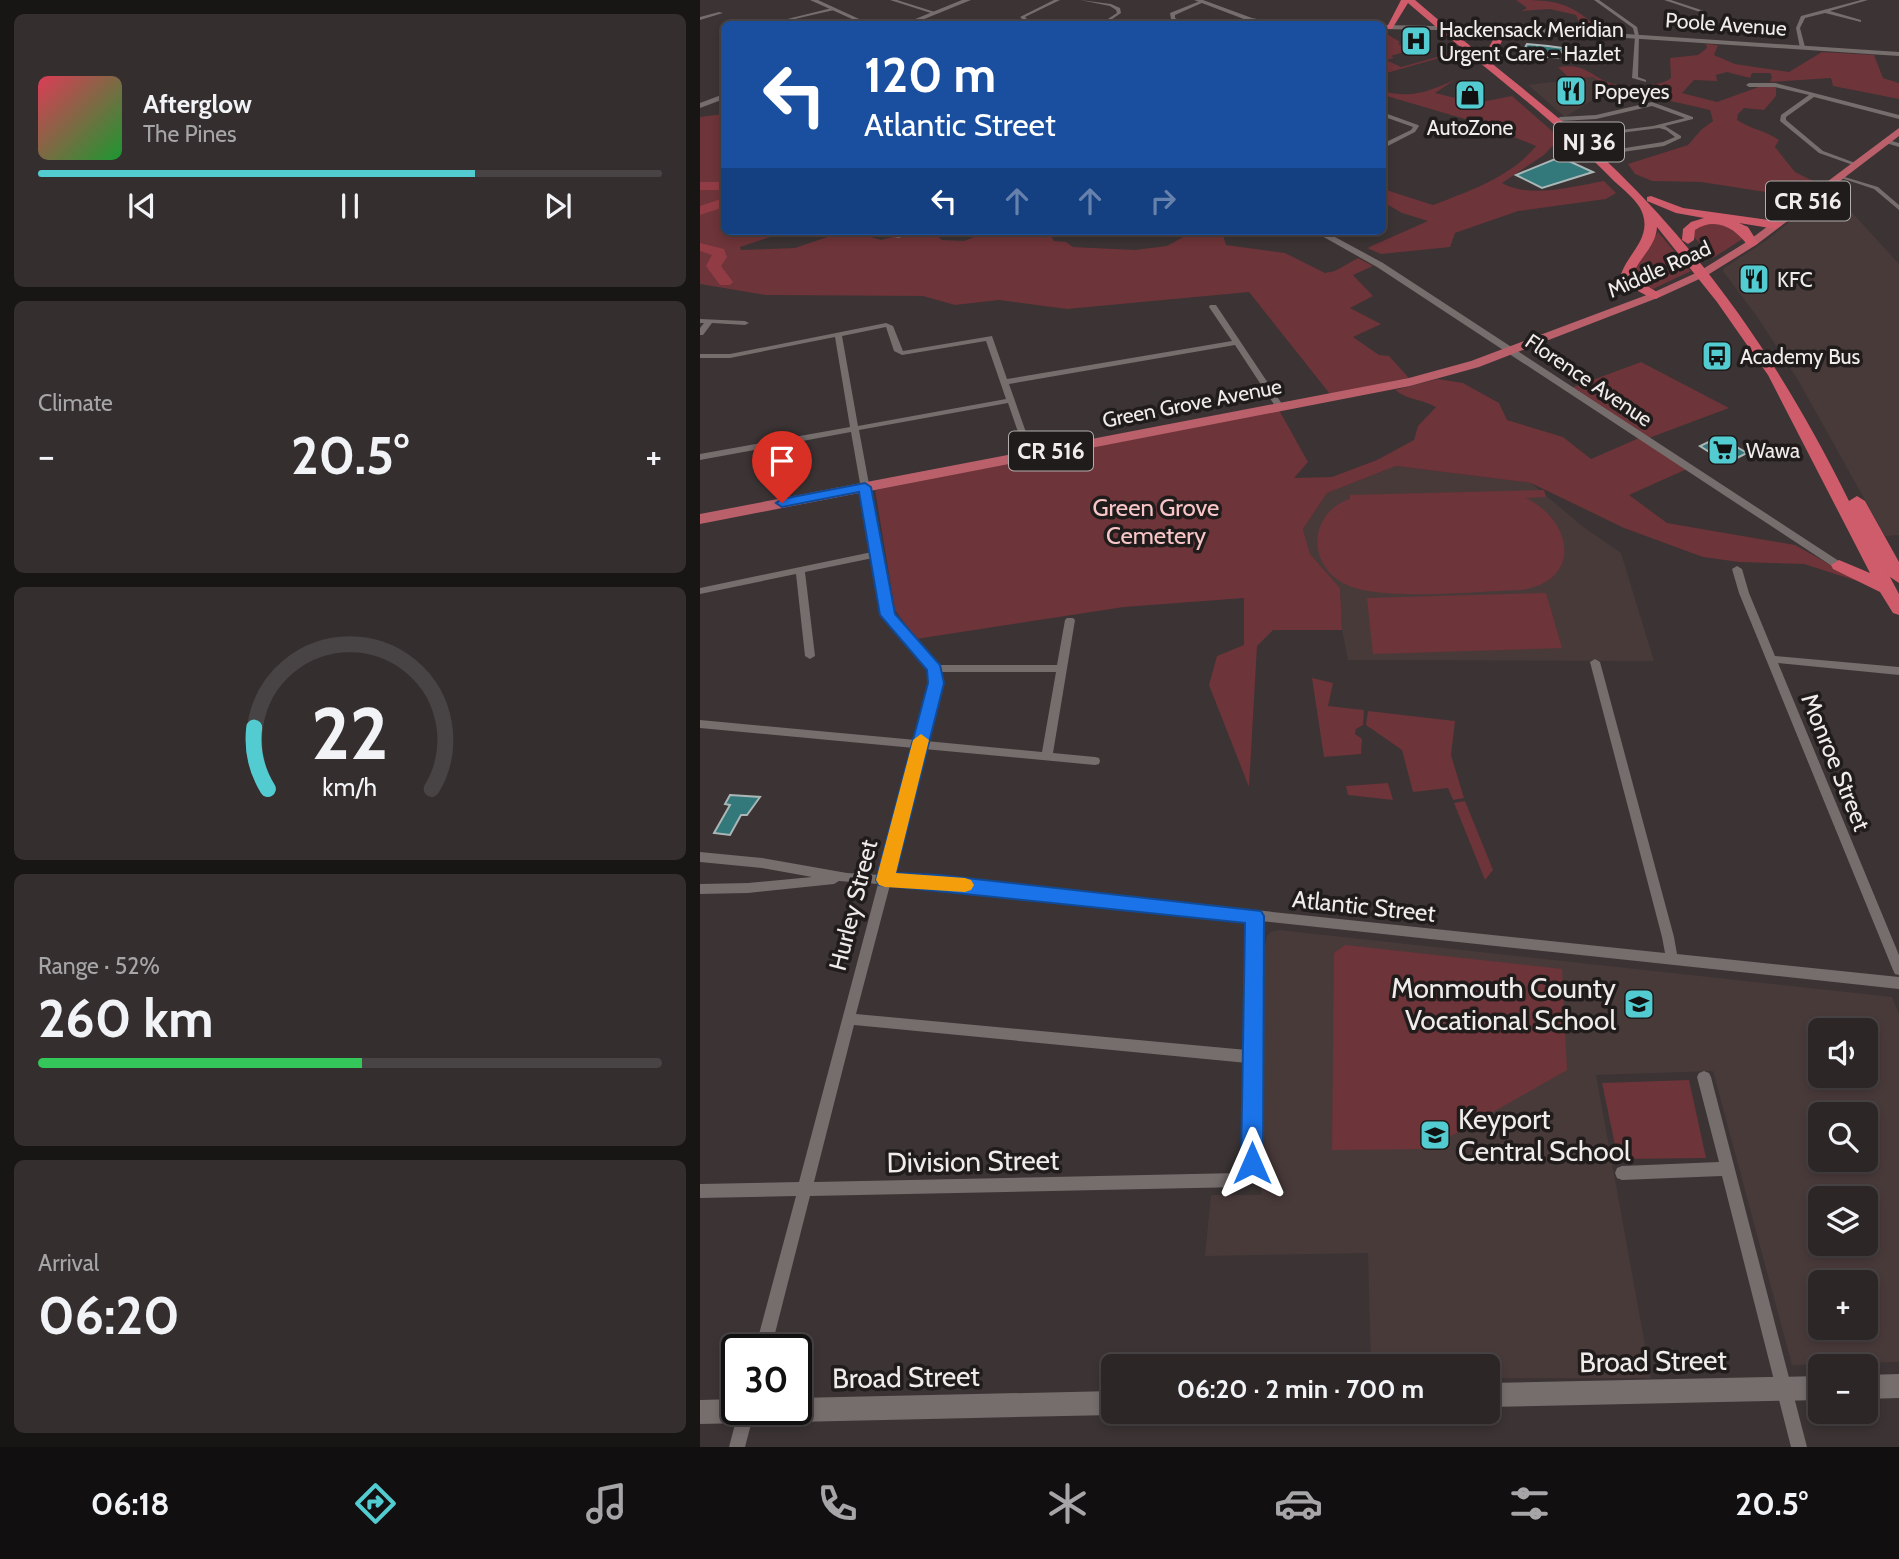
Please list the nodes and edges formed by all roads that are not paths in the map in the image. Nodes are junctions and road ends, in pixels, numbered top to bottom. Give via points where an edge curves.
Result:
1 (813, 0) edge
2 (892, 0) edge
3 (968, 0) edge
4 (1058, 0) edge
5 (1082, 0) edge
6 (1408, 0) edge
7 (1420, 0) edge
8 (1596, 0) edge
9 (1666, 0) edge
10 (1866, 0) edge
11 (1199, 1) edge
12 (832, 9) junction
13 (1824, 10) junction
14 (1705, 12) dead end
15 (721, 13) dead end
16 (936, 13) junction
17 (700, 19) edge
18 (782, 21) edge
19 (858, 21) edge
20 (915, 21) edge
21 (1027, 21) edge
22 (1107, 21) edge
23 (1178, 21) edge
24 (1259, 21) edge
25 (1859, 21) dead end
26 (1386, 27) edge
27 (1442, 27) junction
28 (1455, 28) junction
29 (1504, 28) junction
30 (1637, 36) junction
31 (1802, 47) junction
32 (1899, 54) edge
33 (1493, 60) junction
34 (1644, 81) dead end
35 (1749, 85) dead end
36 (1813, 95) junction
37 (721, 97) edge
38 (700, 106) edge
39 (1386, 115) edge
40 (1899, 117) edge
41 (1560, 119) junction
42 (1658, 126) junction
43 (1899, 131) edge
44 (1582, 136) junction
45 (1885, 141) junction
46 (1386, 145) edge
47 (1899, 145) edge
48 (1602, 153) junction
49 (1856, 164) junction
50 (1840, 176) junction
51 (1650, 204) junction
52 (1899, 208) edge
53 (1776, 225) junction
54 (902, 235) edge
55 (1325, 235) edge
56 (897, 237) dead end
57 (1752, 243) junction
58 (1708, 267) junction
59 (1656, 295) junction
60 (1213, 307) dead end
61 (700, 321) edge
62 (710, 321) junction
63 (745, 323) dead end
64 (700, 333) edge
65 (838, 335) junction
66 (1236, 343) junction
67 (1510, 351) junction
68 (700, 356) edge
69 (1005, 382) junction
70 (1403, 384) joint
71 (1011, 400) junction
72 (1280, 407) junction
73 (854, 429) junction
74 (1030, 455) junction
75 (700, 457) edge
76 (865, 487) junction
77 (700, 519) edge
78 (877, 554) junction
79 (1868, 554) junction
80 (1839, 565) junction
81 (1737, 569) dead end
82 (800, 570) junction
83 (1893, 583) edge
84 (700, 591) edge
85 (1899, 609) edge
86 (1070, 620) dead end
87 (810, 656) dead end
88 (1771, 659) junction
89 (1595, 662) dead end
90 (1062, 668) junction
91 (935, 669) junction
92 (1899, 671) edge
93 (700, 724) edge
94 (920, 744) junction
95 (1047, 756) junction
96 (1094, 761) dead end
97 (700, 857) edge
98 (847, 878) junction
99 (885, 880) junction
100 (700, 889) edge
101 (1255, 916) junction
102 (1672, 960) junction
103 (1899, 970) edge
104 (1899, 984) edge
105 (849, 1019) junction
106 (1252, 1057) junction
107 (1704, 1077) dead end
108 (1727, 1169) junction
109 (1622, 1173) dead end
110 (805, 1189) junction
111 (700, 1191) edge
112 (767, 1334) edge
113 (1899, 1386) edge
114 (1878, 1387) edge
115 (1784, 1388) junction
116 (1808, 1388) edge
117 (1500, 1395) edge
118 (1101, 1403) edge
119 (812, 1409) edge
120 (721, 1411) edge
121 (700, 1412) edge
122 (743, 1425) edge
123 (737, 1447) edge
124 (1799, 1447) edge

1 - 12 street
2 - 16 street
3 - 16 main road
4 - 21 street via 1022,17
5 - 22 street via 1118,9
6 - 26 highway
6 - 27 highway, NJ 36
7 - 28 highway, NJ 36
8 - 30 street via 1632,24
9 - 14 street
10 - 13 street
11 - 23 street via 1172,14
11 - 24 street
12 - 18 street
12 - 19 street
13 - 25 street
13 - 31 street via 1799,22
15 - 17 street
16 - 20 main road
26 - 27 street, Poole Avenue
27 - 28 street, Poole Avenue
27 - 51 highway, NJ 36
28 - 29 street, Poole Avenue
28 - 33 highway, NJ 36
29 - 30 street, Poole Avenue
29 - 33 highway via 1492,51
30 - 31 street, Poole Avenue
30 - 34 street via 1636,78
31 - 32 street, Poole Avenue
33 - 41 highway, NJ 36
35 - 36 street via 1775,85
36 - 40 street
36 - 49 street via 1783,116 1783,121 1821,152
37 - 38 main road
39 - 46 street via 1416,126
41 - 42 street via 1596,117 1649,104 1690,118
41 - 44 highway, NJ 36
42 - 44 street
42 - 48 street via 1679,138
43 - 45 main road, Middle Road / CR 516
44 - 48 highway, NJ 36
45 - 47 street
45 - 49 main road, Middle Road / CR 516
48 - 51 highway, NJ 36
49 - 50 main road, Middle Road / CR 516
50 - 52 street via 1876,188
50 - 53 main road, Middle Road / CR 516
51 - 53 highway
51 - 57 highway, NJ 36 via 1693,244 1689,229 1711,221 1739,227
51 - 58 highway, NJ 36
51 - 59 highway via 1650,241 1628,274 1634,284
53 - 57 main road, Middle Road / CR 516
54 - 56 street
55 - 67 street, Florence Avenue
57 - 58 main road, Middle Road / CR 516
58 - 59 main road, Middle Road / CR 516
58 - 79 highway, NJ 36 via 1770,370
58 - 83 highway, NJ 36 via 1794,388
59 - 67 main road, Middle Road / CR 516
60 - 66 street
61 - 62 street
62 - 63 street
62 - 64 street
65 - 68 street via 730,356
65 - 69 street via 888,324 902,353 989,338
65 - 73 street
66 - 69 street
66 - 72 street
67 - 70 main road, Middle Road / CR 516
67 - 80 street, Florence Avenue
69 - 71 street
70 - 72 main road, Green Grove Avenue / CR 516
71 - 73 street
71 - 74 street
72 - 74 main road, Green Grove Avenue / CR 516
73 - 75 street
73 - 76 street
74 - 76 main road, Green Grove Avenue / CR 516
76 - 77 main road, Green Grove Avenue / CR 516
76 - 78 street
78 - 82 street
78 - 91 street via 888,615
79 - 80 highway via 1860,562
79 - 83 highway, NJ 36
80 - 83 highway
81 - 88 street, Monroe Street
82 - 84 street
82 - 87 street
83 - 85 highway, NJ 36
86 - 90 street
88 - 92 street
88 - 103 street, Monroe Street
89 - 102 street
90 - 91 street
90 - 95 street
91 - 94 street, Hurley Street via 936,683
93 - 94 street
94 - 95 street
94 - 99 street, Hurley Street
95 - 96 street
97 - 98 street, Atlantic Street
98 - 99 street, Atlantic Street
98 - 100 street
99 - 101 street, Atlantic Street
99 - 105 street, Hurley Street
101 - 102 street, Atlantic Street
101 - 106 street
102 - 104 street, Atlantic Street
105 - 106 street
105 - 110 street, Hurley Street
106 - 110 street, Division Street via 1252,1163 1247,1177 1234,1181
107 - 108 street
108 - 109 street
108 - 115 street
110 - 111 street, Division Street
110 - 112 street, Hurley Street
113 - 114 main road
115 - 116 main road, Broad Street
115 - 117 main road, Broad Street
115 - 124 street
118 - 119 main road, Broad Street
120 - 121 main road, Broad Street
122 - 123 street

